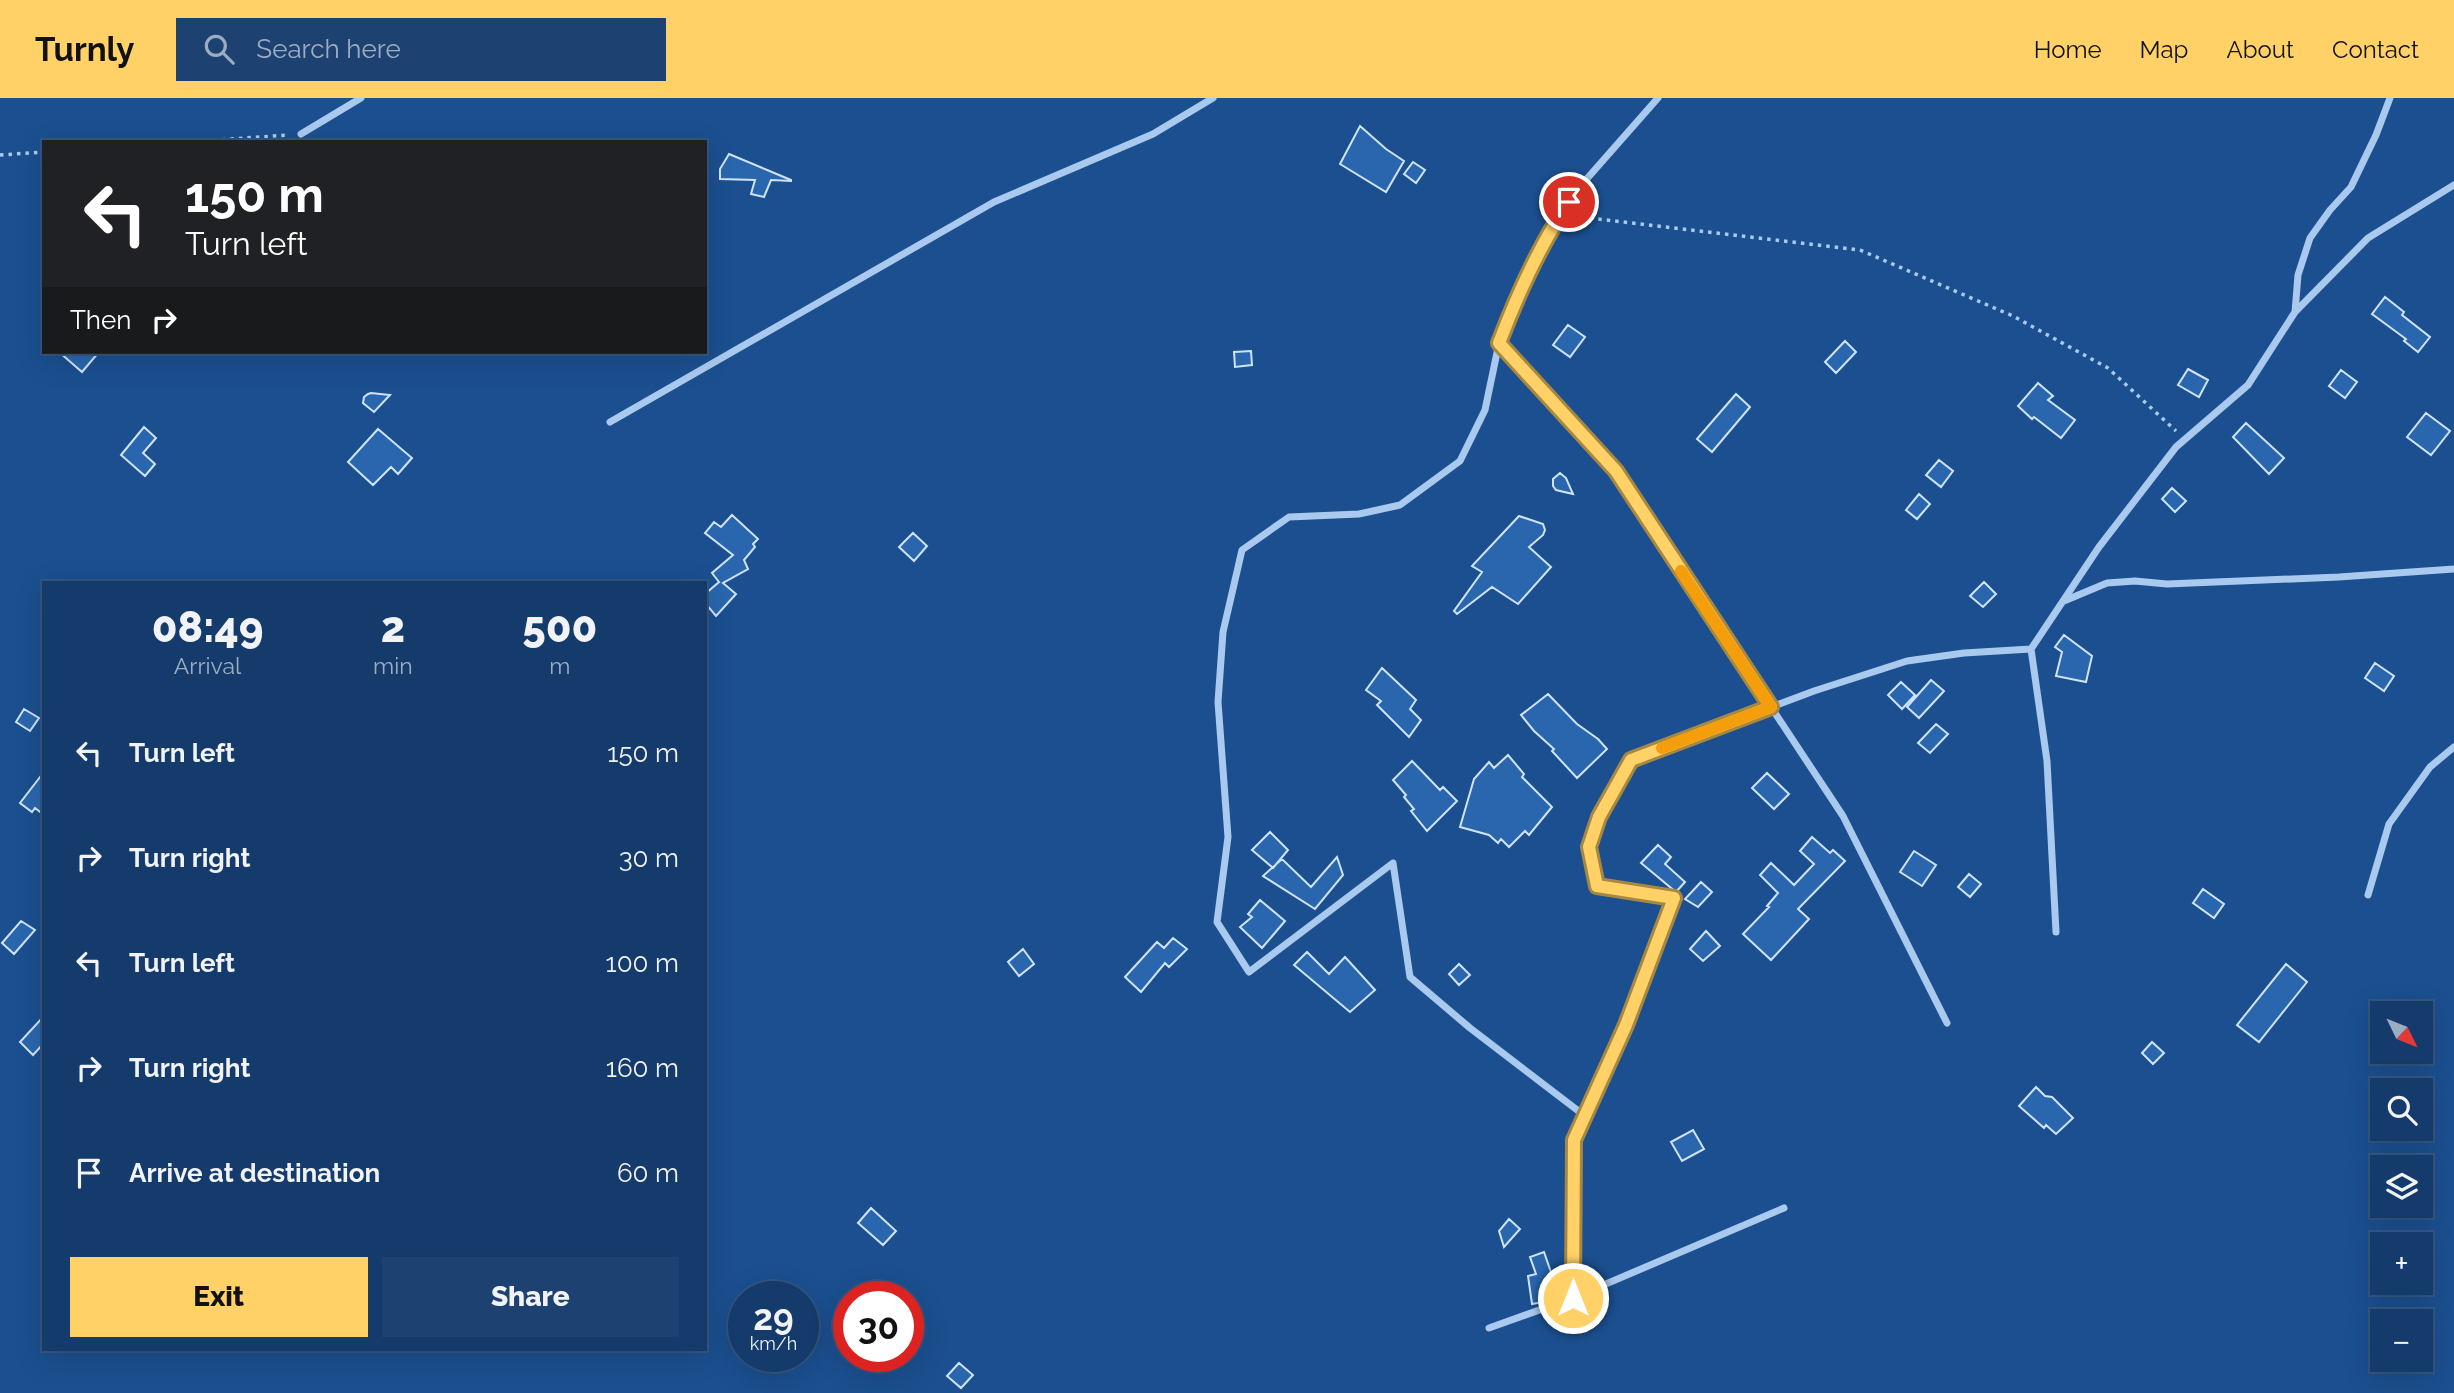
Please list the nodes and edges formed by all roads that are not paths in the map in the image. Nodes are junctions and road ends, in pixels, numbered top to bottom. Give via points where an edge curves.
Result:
1 (361, 98) edge
2 (1213, 98) edge
3 (1658, 98) edge
4 (2390, 98) edge
5 (301, 134) road end
6 (2454, 184) edge
7 (2295, 312) junction
8 (1499, 343) junction
9 (610, 422) dead end
10 (2454, 569) edge
11 (2063, 601) junction
12 (2031, 649) junction
13 (1771, 707) junction
14 (2454, 747) edge
15 (2368, 895) dead end
16 (2056, 932) dead end
17 (1947, 1023) dead end
18 (1585, 1116) junction
19 (1784, 1208) dead end
20 (1573, 1298) junction
21 (1489, 1328) dead end

1 - 5 street
2 - 9 street via 1153,134 994,202
3 - 8 street via 1577,190 1545,238
4 - 7 street via 2351,187 2311,237 2298,275
6 - 7 street via 2368,238
7 - 11 street via 2248,384 2176,447
8 - 13 street via 1616,471
8 - 18 street via 1485,411 1460,461 1400,505 1359,514 1289,517 1242,550 1223,632 1218,702 1228,837 1217,922 1249,972 1393,863 1410,977
10 - 11 street via 2106,583
11 - 12 street
12 - 13 street via 1908,661
12 - 16 street via 2047,761
13 - 17 street via 1843,816
13 - 18 street via 1631,760 1599,817 1589,847 1597,886 1674,898 1626,1025
14 - 15 street via 2430,767 2389,824
18 - 20 street via 1574,1140
19 - 20 street
20 - 21 street

